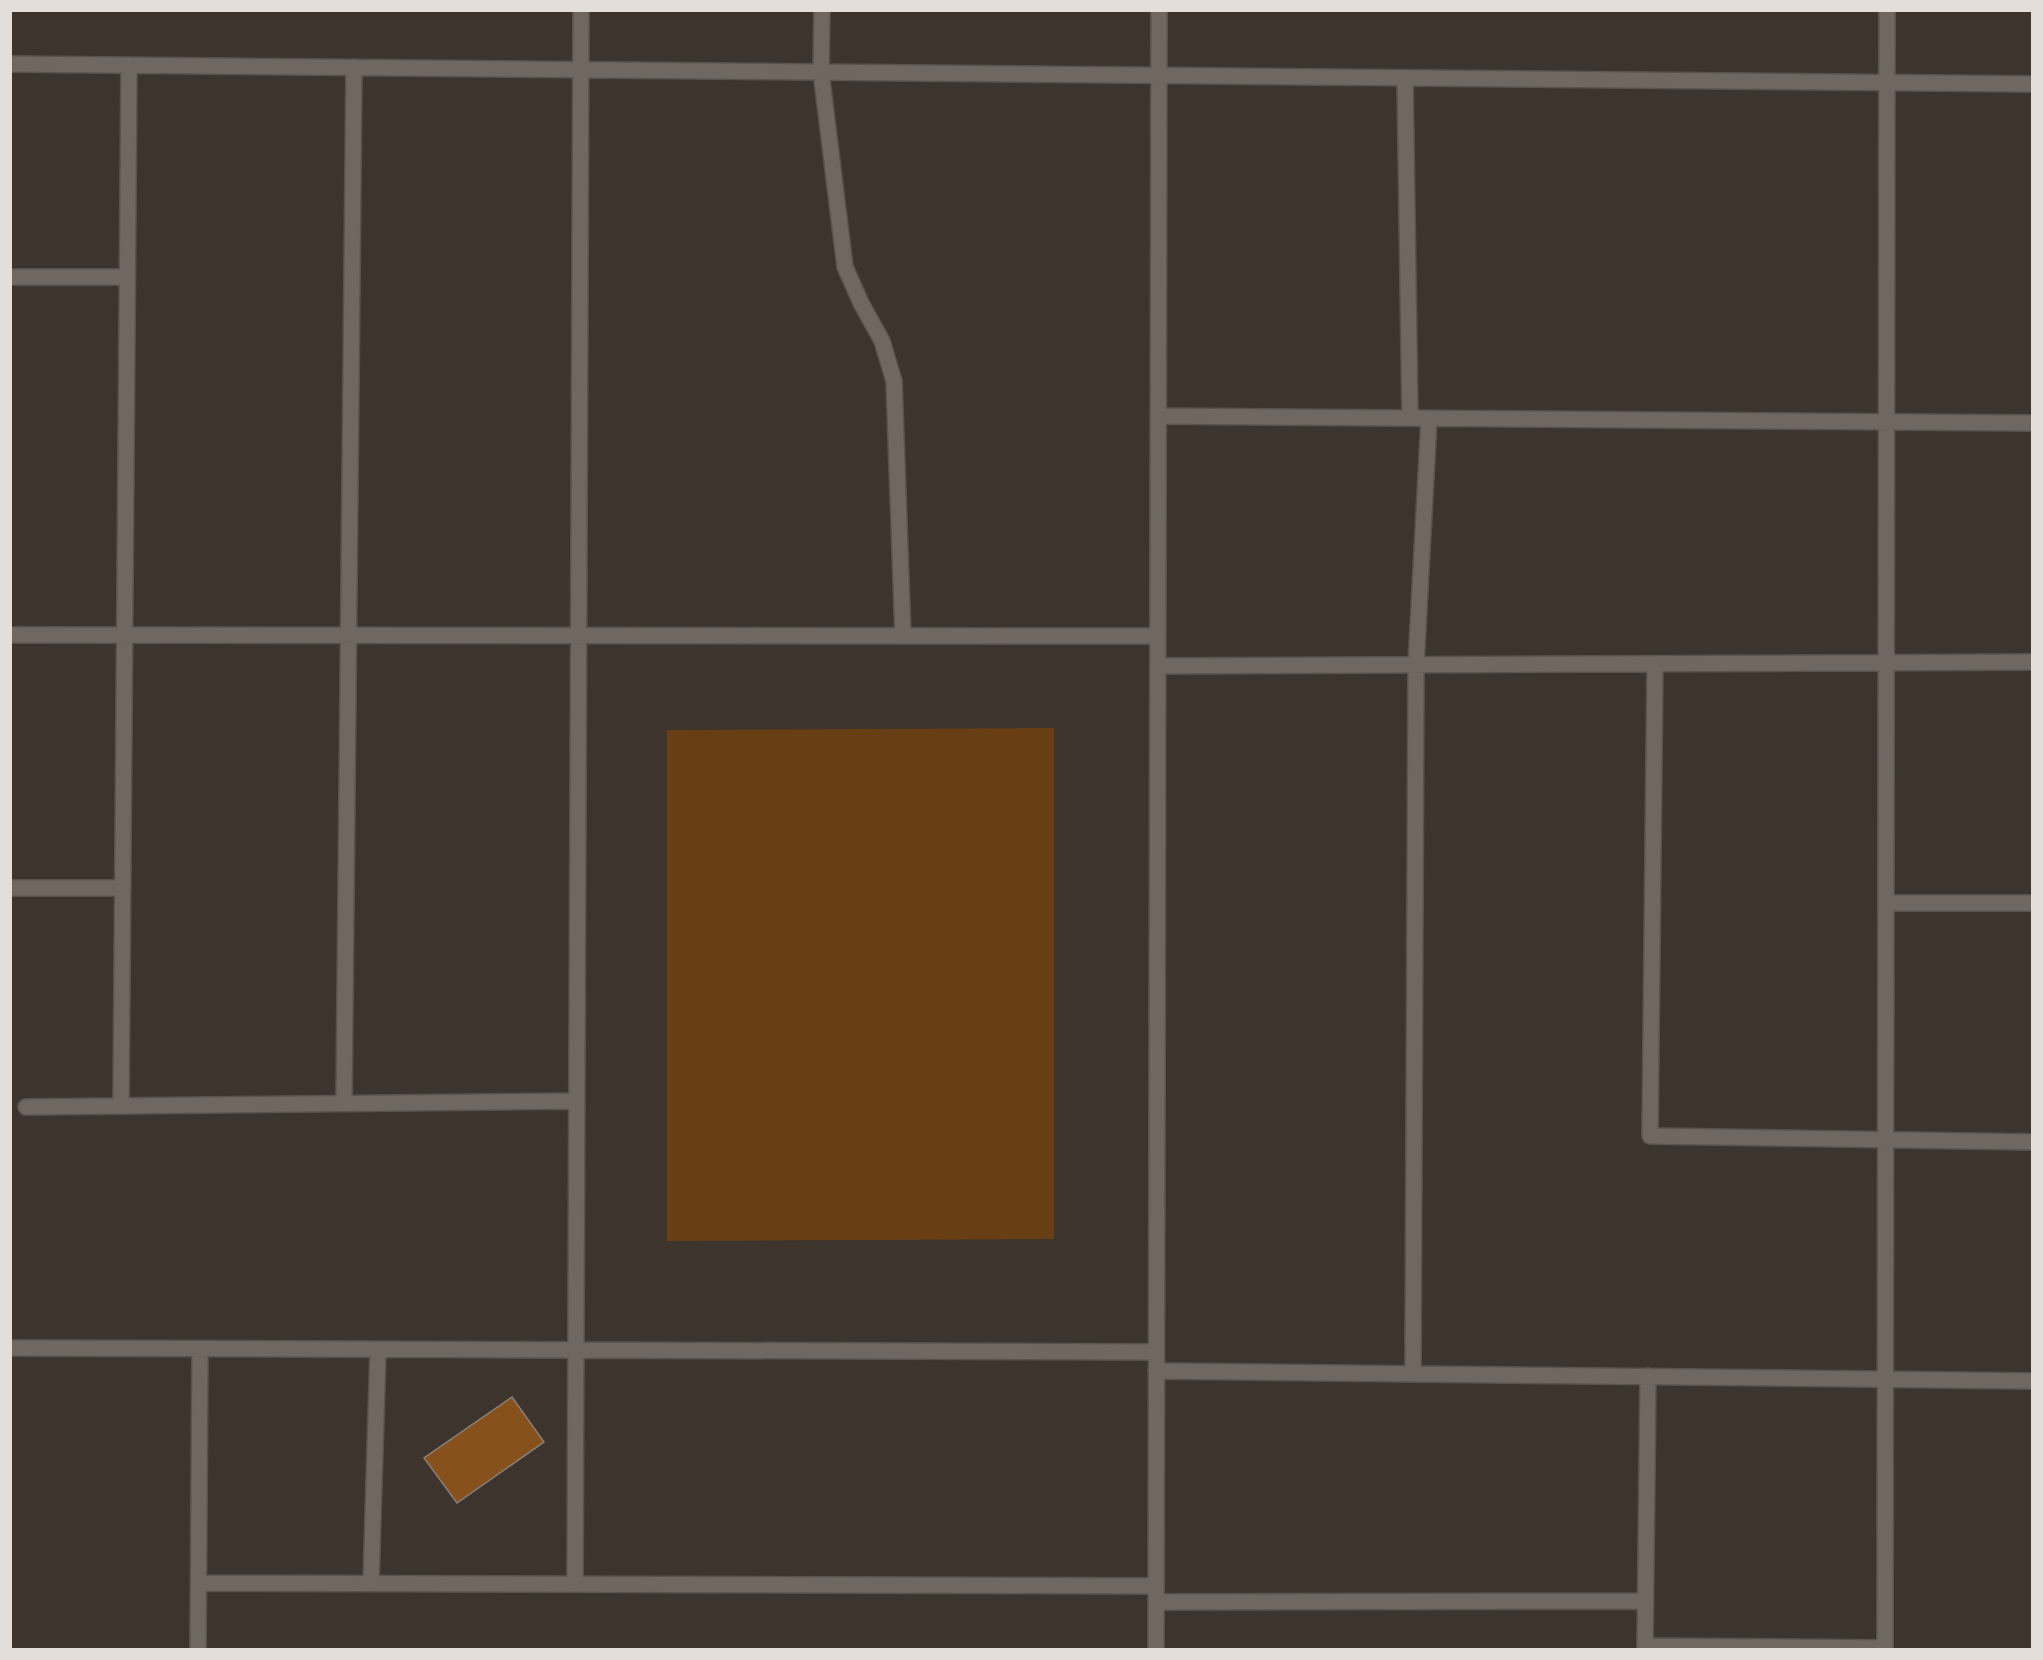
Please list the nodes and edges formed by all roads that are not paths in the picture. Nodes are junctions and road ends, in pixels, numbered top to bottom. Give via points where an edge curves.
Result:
1 (581, 10) edge
2 (822, 10) edge
3 (1159, 10) edge
4 (1887, 10) edge
5 (10, 64) edge
6 (129, 65) junction
7 (354, 67) junction
8 (580, 70) junction
9 (821, 72) junction
10 (1159, 75) junction
11 (1406, 78) junction
12 (1887, 83) junction
13 (2032, 84) edge
14 (10, 277) edge
15 (127, 277) junction
16 (1158, 416) junction
17 (1410, 418) junction
18 (1428, 419) junction
19 (1887, 422) junction
20 (2032, 423) edge
21 (10, 635) edge
22 (125, 635) junction
23 (349, 635) junction
24 (578, 636) junction
25 (903, 636) junction
26 (1157, 636) junction
27 (2032, 662) edge
28 (1886, 663) junction
29 (1655, 664) junction
30 (1416, 665) junction
31 (1158, 666) junction
32 (10, 888) edge
33 (123, 888) junction
34 (1886, 903) junction
35 (2032, 903) edge
36 (577, 1101) junction
37 (344, 1103) junction
38 (121, 1106) junction
39 (26, 1107) dead end
40 (1886, 1139) junction
41 (2032, 1142) edge
42 (10, 1348) edge
43 (200, 1349) junction
44 (378, 1350) junction
45 (576, 1350) junction
46 (1156, 1352) junction
47 (1156, 1371) junction
48 (1413, 1373) junction
49 (1648, 1376) junction
50 (1885, 1379) junction
51 (2032, 1381) edge
52 (199, 1583) junction
53 (371, 1583) junction
54 (575, 1584) junction
55 (1156, 1594) junction
56 (1645, 1601) junction
57 (1645, 1648) edge
58 (1885, 1649) edge
59 (198, 1650) edge
60 (1156, 1650) edge

1 - 8 street
2 - 9 street
3 - 10 street
4 - 12 street
5 - 6 street
6 - 7 street
6 - 15 street
7 - 8 street
7 - 23 street
8 - 9 street
8 - 24 street
9 - 10 street
9 - 25 street via 845,267 882,341 894,381
10 - 11 street
10 - 16 street
11 - 12 street
11 - 17 street
12 - 13 street
12 - 19 street
14 - 15 street
15 - 22 street
16 - 17 street
16 - 26 street
17 - 18 street
18 - 19 street
18 - 30 street
19 - 20 street
19 - 28 street
21 - 22 street
22 - 23 street
22 - 33 street
23 - 24 street
23 - 37 street
24 - 25 street
24 - 36 street
25 - 26 street
26 - 31 street
27 - 28 street
28 - 29 street
28 - 34 street
29 - 30 street
29 - 40 street via 1650,1136
30 - 31 street
30 - 48 street
31 - 46 street
32 - 33 street
33 - 38 street
34 - 35 street
34 - 40 street
36 - 37 street
36 - 45 street
37 - 38 street
38 - 39 street
40 - 41 street
40 - 50 street
42 - 43 street
43 - 44 street
43 - 52 street
44 - 45 street
44 - 53 street
45 - 46 street
45 - 54 street
46 - 47 street
47 - 48 street
47 - 55 street
48 - 49 street
49 - 50 street
49 - 56 street
50 - 51 street
50 - 58 street
52 - 53 street
52 - 59 street
53 - 54 street
54 - 55 street
55 - 56 street
55 - 60 street
56 - 57 street
57 - 58 street

